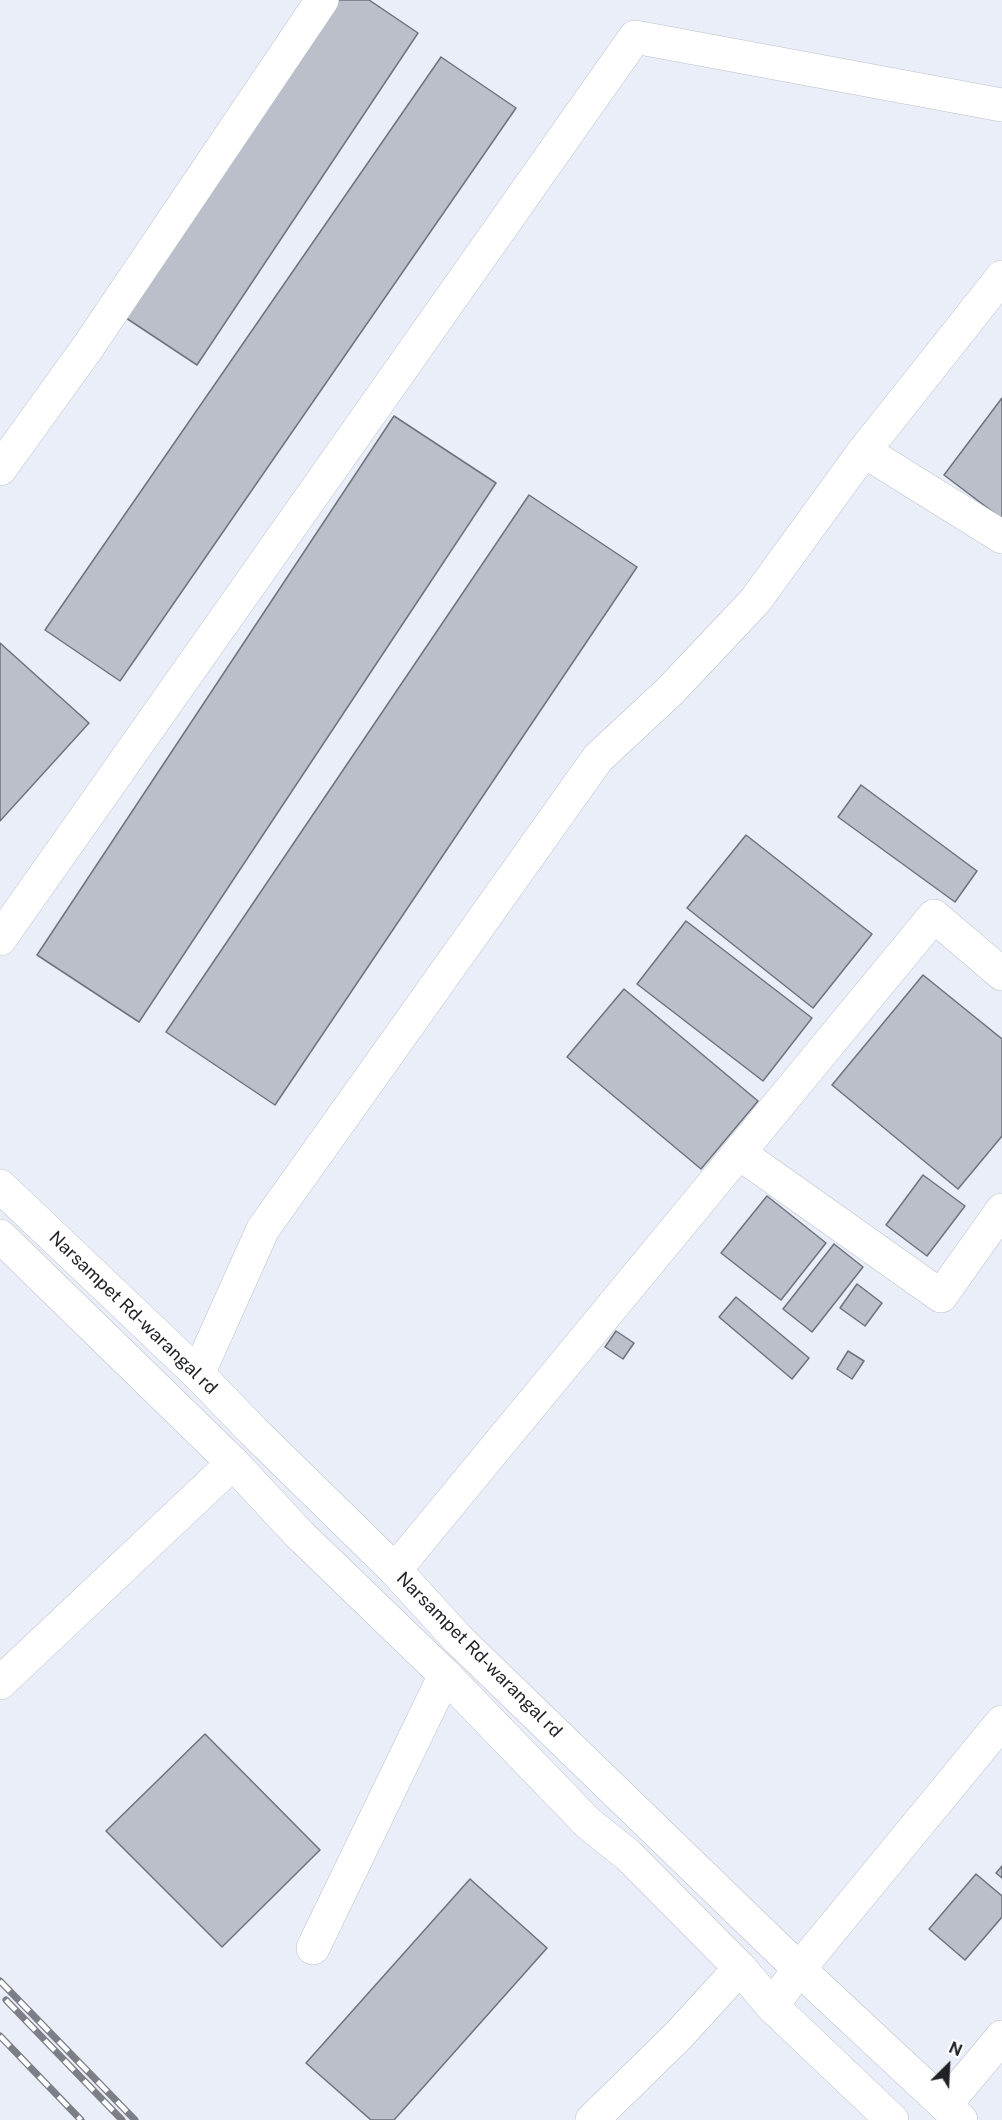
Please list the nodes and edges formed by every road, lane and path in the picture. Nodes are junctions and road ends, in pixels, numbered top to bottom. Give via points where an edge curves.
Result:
1 (322, 0) edge
2 (1002, 105) edge
3 (1002, 277) edge
4 (864, 451) junction
5 (0, 469) edge
6 (1002, 537) edge
7 (0, 939) edge
8 (1002, 974) edge
9 (739, 1153) junction
10 (0, 1186) edge
11 (1002, 1210) edge
12 (0, 1236) edge
13 (198, 1374) junction
14 (233, 1463) junction
15 (395, 1570) junction
16 (444, 1675) junction
17 (0, 1683) edge
18 (1002, 1722) edge
19 (313, 1948) dead end
20 (740, 1968) junction
21 (799, 1969) junction
22 (772, 2006) junction
23 (1002, 2037) edge
24 (953, 2113) edge
25 (592, 2120) edge
26 (892, 2120) edge

1 - 5 street
2 - 7 street via 635,37
3 - 4 street
4 - 6 street
4 - 13 street via 754,601 670,691 598,758 263,1229
8 - 9 street via 934,916
9 - 11 street via 941,1296
9 - 15 street
10 - 13 street, Narsampet Rd-warangal rd
12 - 14 street, Narsampet Rd-warangal rd
13 - 15 street, Narsampet Rd-warangal rd
14 - 16 street, Narsampet Rd-warangal rd via 299,1534
14 - 17 street
15 - 21 street, Narsampet Rd-warangal rd via 458,1639
16 - 19 street
16 - 20 street, Narsampet Rd-warangal rd via 588,1823 628,1855
18 - 21 street
20 - 22 street, Narsampet Rd-warangal rd
20 - 25 street via 678,2036
21 - 22 street
21 - 24 street, Narsampet Rd-warangal rd
22 - 26 street, Narsampet Rd-warangal rd
23 - 24 street

